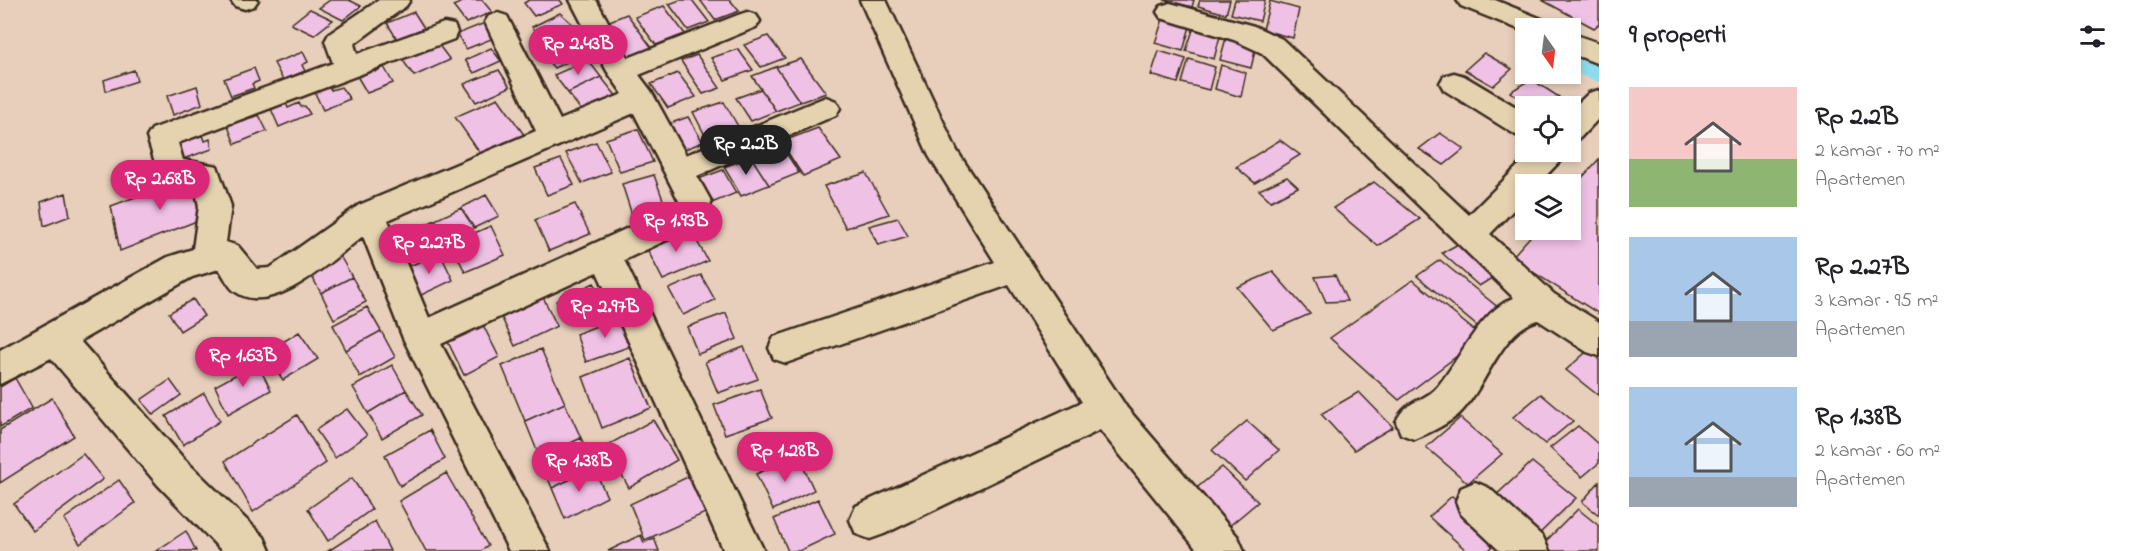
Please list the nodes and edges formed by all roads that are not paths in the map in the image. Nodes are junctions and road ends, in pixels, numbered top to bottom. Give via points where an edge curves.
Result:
1 (397, 0) edge
2 (584, 0) edge
3 (873, 0) edge
4 (1470, 0) edge
5 (1170, 12) dead end
6 (1515, 18) edge
7 (747, 21) dead end
8 (498, 22) dead end
9 (444, 32) dead end
10 (1581, 47) edge
11 (1599, 54) edge
12 (348, 68) junction
13 (621, 71) junction
14 (1454, 83) dead end
15 (641, 98) junction
16 (1599, 100) edge
17 (826, 108) dead end
18 (1581, 119) edge
19 (1515, 120) edge
20 (553, 136) junction
21 (1540, 162) edge
22 (678, 171) junction
23 (370, 214) junction
24 (1470, 235) junction
25 (605, 254) junction
26 (208, 257) junction
27 (1017, 268) junction
28 (1542, 304) junction
29 (56, 338) junction
30 (420, 338) junction
31 (1599, 341) edge
32 (786, 348) dead end
33 (0, 368) edge
34 (1107, 408) junction
35 (1414, 422) dead end
36 (1475, 501) dead end
37 (870, 520) dead end
38 (250, 551) edge
39 (530, 551) edge
40 (744, 551) edge
41 (1224, 551) edge
42 (1528, 551) edge

1 - 12 street via 339,41
2 - 13 street
3 - 27 street via 944,156
4 - 6 street
5 - 24 street via 1244,33 1272,46
7 - 13 street
8 - 20 street
9 - 12 street
10 - 11 street
12 - 26 street via 162,137 171,170 206,174 215,206
13 - 15 street
14 - 19 street
15 - 20 street
15 - 22 street
16 - 18 street
17 - 22 street
20 - 23 street
21 - 24 street
22 - 25 street via 694,201 694,210
23 - 26 street via 278,281 248,282 229,257
23 - 30 street
24 - 28 street
25 - 30 street
25 - 40 street
26 - 29 street via 180,267
27 - 32 street
27 - 34 street
28 - 31 street
28 - 35 street via 1519,311 1492,336 1449,400
29 - 33 street
29 - 38 street via 171,472
30 - 39 street
34 - 37 street
34 - 41 street
36 - 42 street

